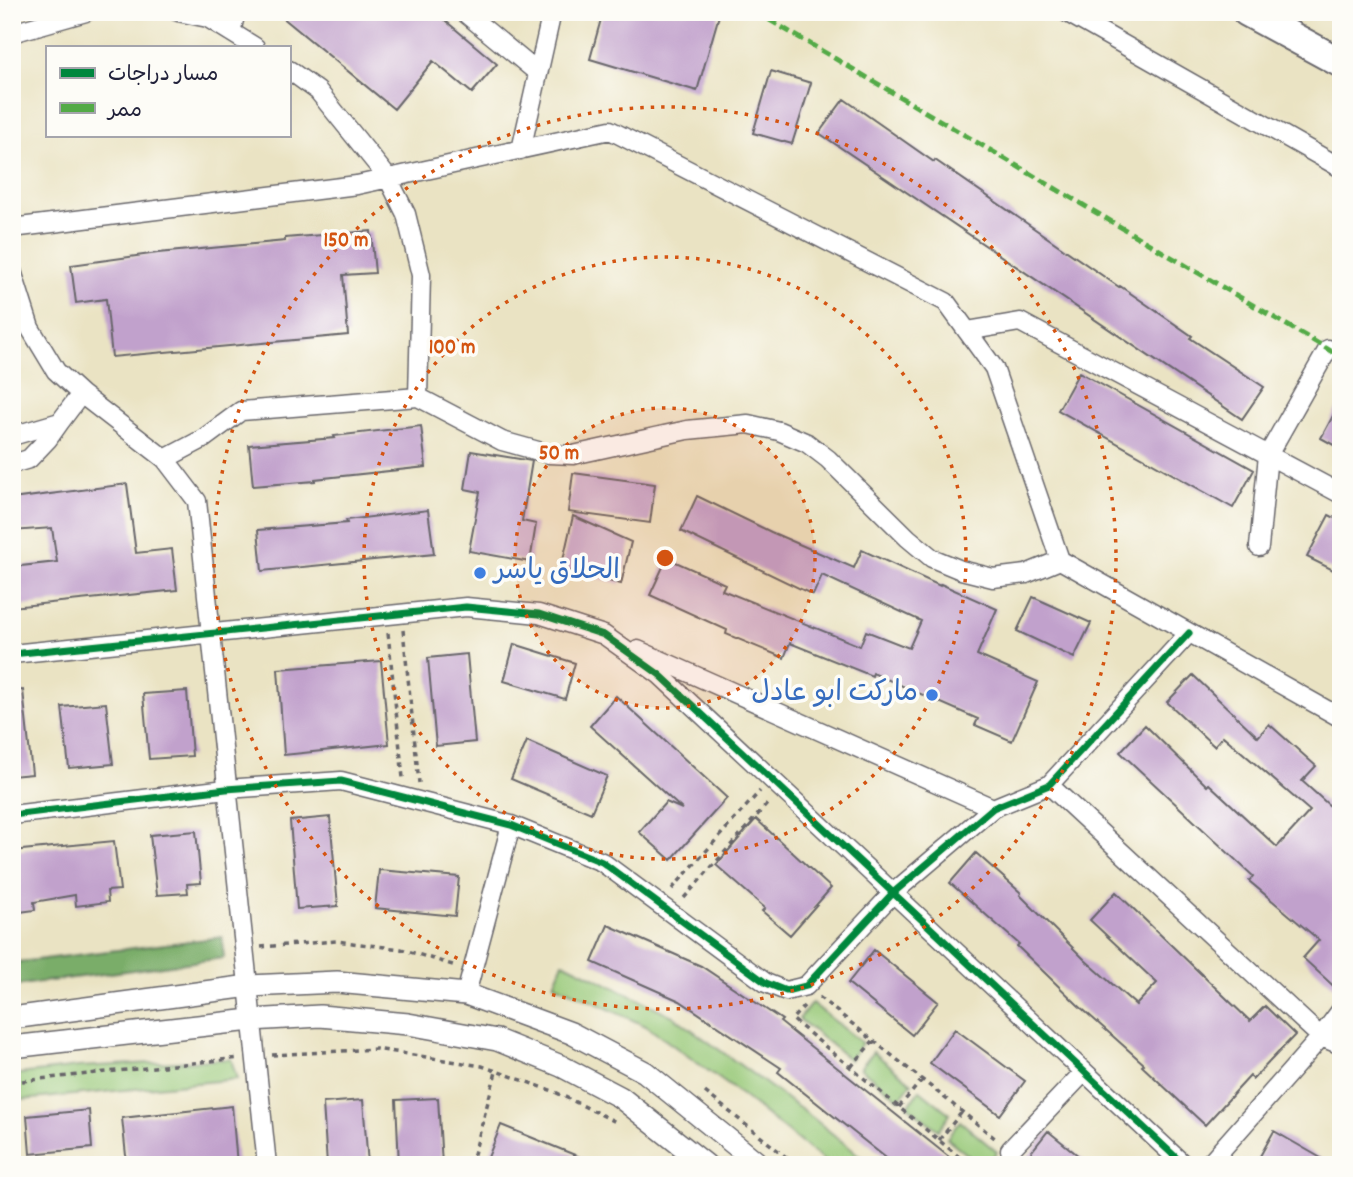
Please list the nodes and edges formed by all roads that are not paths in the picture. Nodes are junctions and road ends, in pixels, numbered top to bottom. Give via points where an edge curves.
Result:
1 (86, 12) edge
2 (178, 12) edge
3 (236, 12) edge
4 (464, 12) edge
5 (552, 12) edge
6 (1066, 12) edge
7 (1247, 12) edge
8 (231, 32) junction
9 (12, 33) edge
10 (253, 46) edge
11 (1341, 63) edge
12 (290, 71) edge
13 (538, 73) junction
14 (521, 150) junction
15 (1341, 168) edge
16 (388, 178) junction
17 (12, 228) edge
18 (12, 271) edge
19 (967, 331) junction
20 (1328, 349) dead end
21 (81, 394) junction
22 (418, 397) junction
23 (60, 422) junction
24 (12, 436) edge
25 (1268, 455) junction
26 (165, 459) junction
27 (12, 464) edge
28 (1341, 494) edge
29 (1259, 547) dead end
30 (1060, 560) junction
31 (1189, 633) junction
32 (211, 634) junction
33 (604, 635) junction
34 (12, 654) edge
35 (1341, 718) edge
36 (1049, 785) junction
37 (226, 789) junction
38 (993, 808) junction
39 (12, 815) edge
40 (511, 825) junction
41 (893, 894) junction
42 (249, 986) junction
43 (466, 994) junction
44 (1341, 1010) edge
45 (12, 1018) edge
46 (251, 1020) junction
47 (1321, 1037) junction
48 (1341, 1045) edge
49 (12, 1046) edge
50 (1084, 1072) junction
51 (1010, 1150) road end
52 (267, 1165) edge
53 (706, 1165) edge
54 (760, 1165) edge
55 (1184, 1165) edge
56 (1208, 1165) edge

1 - 9 street
2 - 8 street via 208,18
3 - 8 street
4 - 13 street
5 - 13 street
6 - 15 street
7 - 11 highway
8 - 10 street
12 - 16 street via 318,90
13 - 14 street
14 - 16 street
14 - 19 street via 610,130 946,302
16 - 17 street
16 - 22 street via 406,214 421,275
18 - 21 street via 30,328 56,371
19 - 25 street via 1020,322
19 - 30 street via 994,368
20 - 25 street
21 - 23 street
21 - 26 street
22 - 26 street via 241,411
22 - 30 street via 502,441 549,454 573,456 687,429 748,424 779,431 828,459 932,558 993,578 1026,574
23 - 24 street
23 - 27 street via 29,459
25 - 28 street
25 - 29 street
26 - 32 street via 197,501
30 - 31 street
31 - 35 street
31 - 36 street
32 - 33 street via 466,607 539,614
32 - 34 street
32 - 37 street
33 - 38 street
33 - 41 street via 660,675
36 - 38 street
36 - 47 street
37 - 39 street
37 - 40 street via 341,781
37 - 42 street
38 - 41 street
40 - 41 street via 602,862 765,983 786,991 810,990
40 - 43 street
41 - 50 street
42 - 43 street via 337,982
42 - 45 street
42 - 46 street
43 - 54 street via 571,1033 645,1072
44 - 47 street
46 - 49 street
46 - 52 street
46 - 53 street via 320,1016 408,1024 497,1040 620,1097
47 - 48 street
47 - 56 street
50 - 51 street
50 - 55 street

